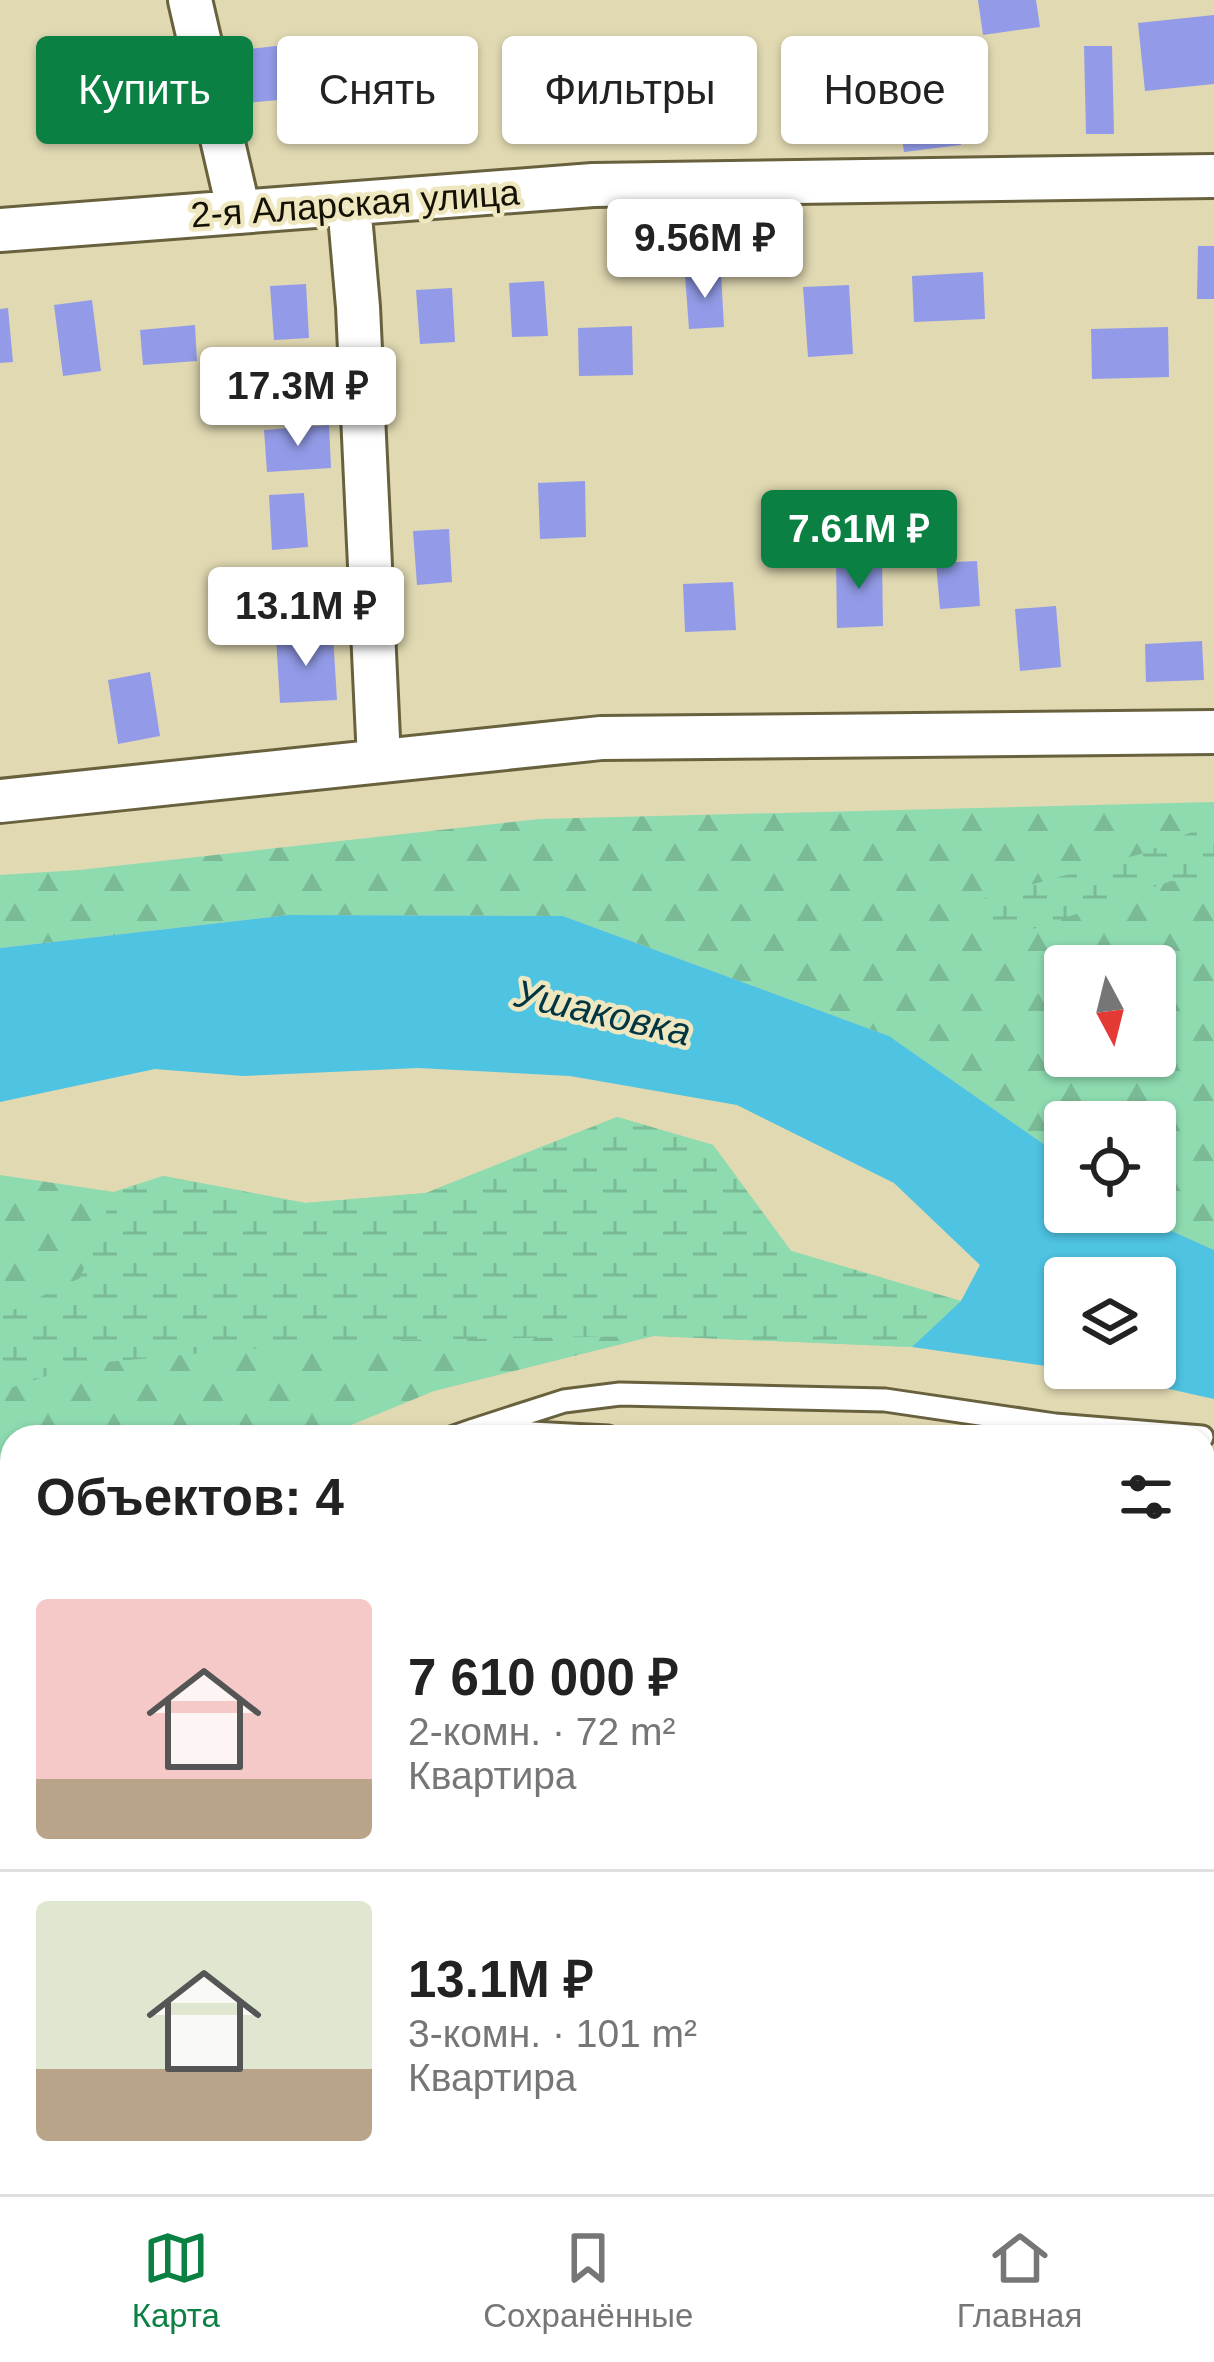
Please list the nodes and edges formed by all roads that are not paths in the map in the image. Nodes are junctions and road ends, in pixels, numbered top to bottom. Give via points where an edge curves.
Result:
1 (190, 0) edge
2 (1214, 176) edge
3 (349, 204) junction
4 (239, 212) junction
5 (0, 230) edge
6 (1214, 732) edge
7 (379, 760) junction
8 (0, 801) edge
9 (489, 1425) edge
10 (1023, 1425) edge

1 - 4 street
2 - 3 street, 2-я Аларская улица via 593,185
3 - 4 street, 2-я Аларская улица
3 - 7 street
4 - 5 street, 2-я Аларская улица
6 - 7 street via 601,738
7 - 8 street
9 - 10 lane via 564,1401 620,1394 885,1400

